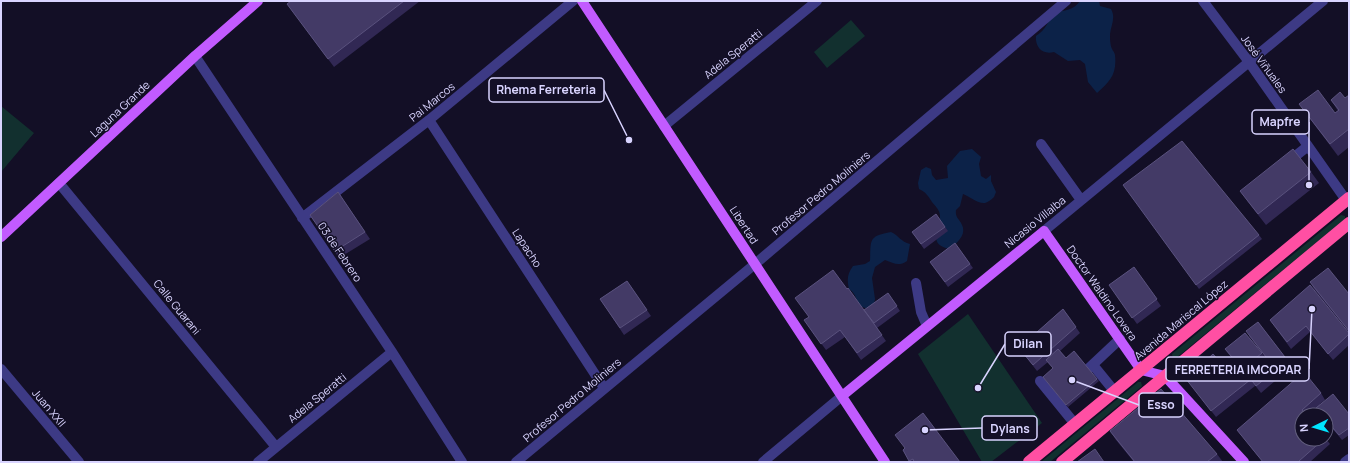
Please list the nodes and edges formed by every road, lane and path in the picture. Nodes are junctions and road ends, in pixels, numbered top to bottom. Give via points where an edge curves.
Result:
1 (573, 1) edge
2 (582, 1) edge
3 (817, 1) edge
4 (1066, 1) edge
5 (1203, 1) edge
6 (1323, 1) edge
7 (252, 2) edge
8 (195, 56) junction
9 (1249, 62) junction
10 (429, 120) junction
11 (664, 126) junction
12 (1041, 144) dead end
13 (1308, 146) junction
14 (1280, 168) edge
15 (59, 183) junction
16 (1348, 199) edge
17 (1081, 200) junction
18 (302, 218) junction
19 (1349, 223) edge
20 (1044, 231) junction
21 (2, 235) edge
22 (755, 264) junction
23 (916, 283) dead end
24 (927, 326) junction
25 (1120, 339) junction
26 (392, 352) junction
27 (1, 369) edge
28 (1141, 370) junction
29 (1162, 376) junction
30 (1040, 381) dead end
31 (604, 388) junction
32 (1114, 392) junction
33 (842, 396) junction
34 (1075, 424) junction
35 (276, 447) junction
36 (1349, 459) edge
37 (79, 462) edge
38 (258, 462) edge
39 (462, 462) edge
40 (516, 462) edge
41 (763, 462) edge
42 (885, 462) edge
43 (1029, 462) edge
44 (1062, 462) edge
45 (1244, 462) edge
46 (1345, 462) edge

1 - 10 street, Pai Marcos
2 - 11 main road, Libertad
3 - 11 street, Adela Speratti
4 - 22 street, Profesor Pedro Moliniers
5 - 9 street, José Viñuales
6 - 9 street, Nicasio Villalba
7 - 8 main road, Laguna Grande
8 - 15 main road, Laguna Grande
8 - 18 street, 03 de Febrero
9 - 13 street, José Viñuales
9 - 17 street, Nicasio Villalba
10 - 18 street, Pai Marcos
10 - 31 street, Lapacho
11 - 22 main road, Libertad
12 - 17 street
13 - 14 street
13 - 16 street, José Viñuales
15 - 21 main road, Laguna Grande
15 - 35 street, Calle Guarani
16 - 28 highway, Avenida Mariscal López
17 - 20 street, Nicasio Villalba
18 - 26 street, 03 de Febrero
19 - 29 highway
20 - 24 main road, Nicasio Villalba
20 - 25 main road, Doctor Waldino Lovera
22 - 31 street, Profesor Pedro Moliniers
22 - 33 main road, Libertad
23 - 24 street via 921,312
24 - 33 main road, Nicasio Villalba
25 - 28 main road, Doctor Waldino Lovera
25 - 32 street via 1091,367
26 - 35 street, Adela Speratti
26 - 39 street, 03 de Febrero
27 - 37 street, Juan XXII
28 - 29 main road
28 - 32 highway, Avenida Mariscal López
29 - 44 highway
29 - 45 main road
30 - 34 street via 1058,398
31 - 40 street, Profesor Pedro Moliniers
32 - 34 highway, Avenida Mariscal López
33 - 41 street, Nicasio Villalba
33 - 42 main road, Libertad
34 - 43 highway, Avenida Mariscal López
35 - 38 street, Adela Speratti
36 - 46 street

